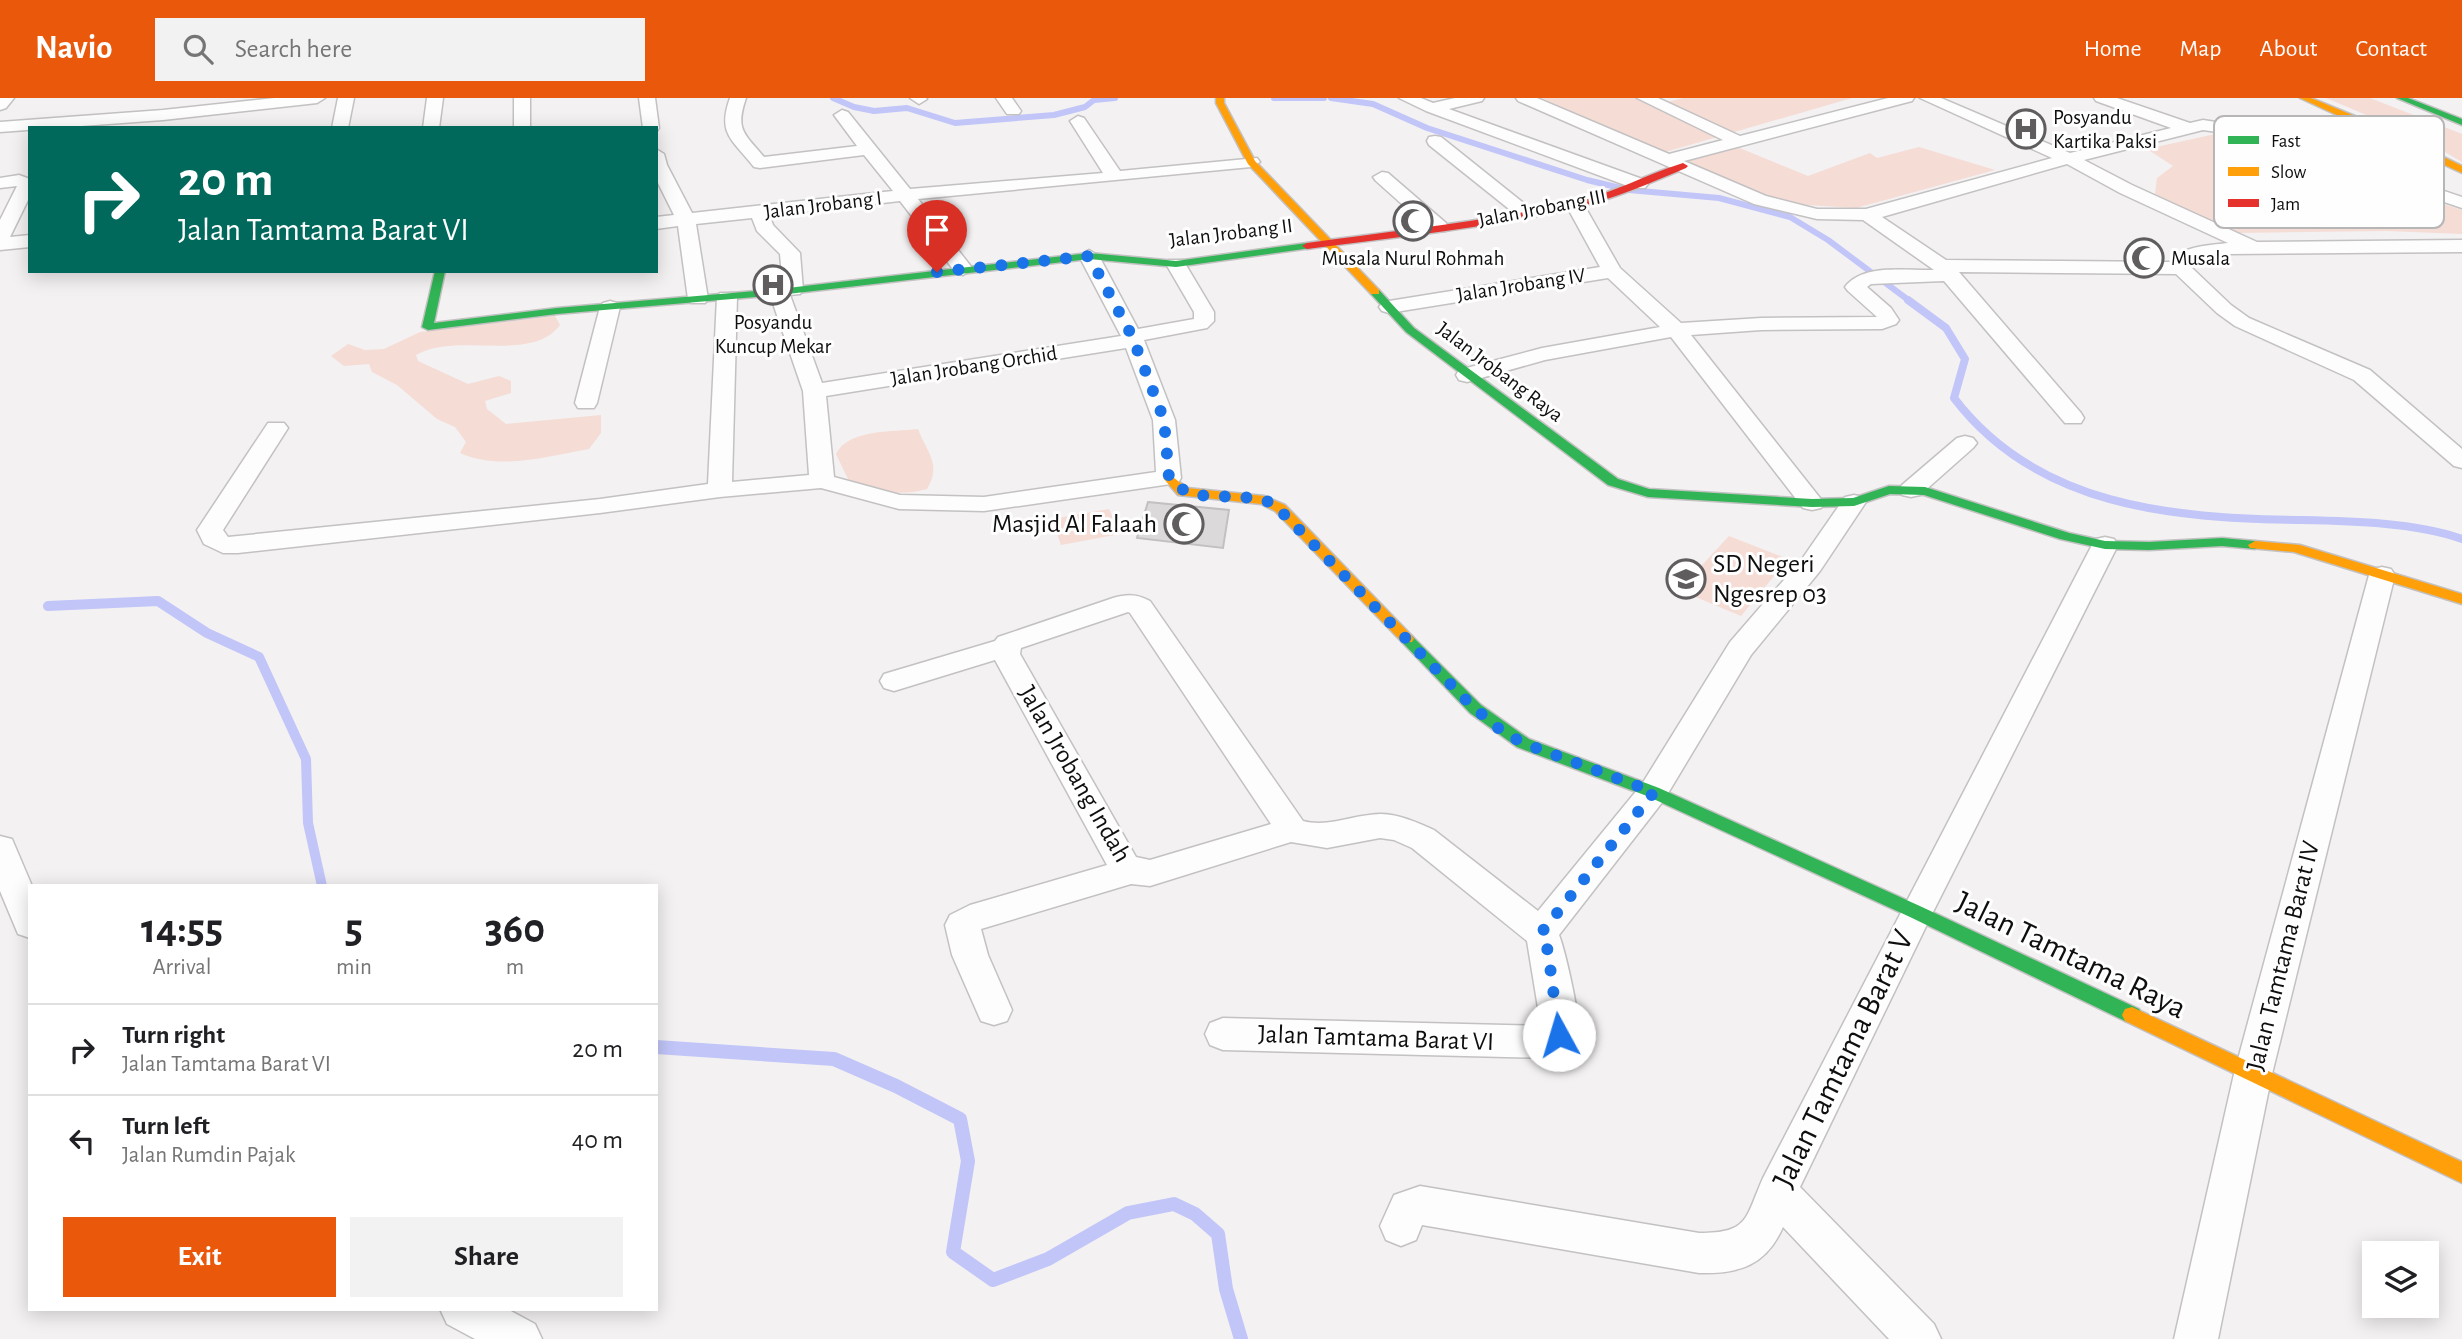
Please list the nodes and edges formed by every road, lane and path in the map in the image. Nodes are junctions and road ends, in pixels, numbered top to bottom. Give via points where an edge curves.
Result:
1 (6, 98) edge
2 (115, 98) edge
3 (172, 98) edge
4 (317, 98) edge
5 (346, 98) edge
6 (435, 98) edge
7 (522, 98) edge
8 (647, 98) edge
9 (738, 98) edge
10 (1220, 98) edge
11 (1407, 98) edge
12 (1476, 98) edge
13 (1524, 98) edge
14 (1645, 98) edge
15 (1906, 98) edge
16 (1928, 98) edge
17 (2102, 98) edge
18 (2304, 98) edge
19 (2401, 98) edge
20 (2439, 98) edge
21 (265, 101) edge
22 (0, 105) edge
23 (2462, 105) edge
24 (1432, 108) junction
25 (842, 115) dead end
26 (2348, 116) edge
27 (104, 119) junction
28 (254, 119) dead end
29 (159, 121) edge
30 (1078, 121) dead end
31 (2462, 122) edge
32 (51, 125) edge
33 (2214, 125) edge
34 (340, 126) edge
35 (431, 126) edge
36 (522, 126) edge
37 (651, 126) edge
38 (0, 127) edge
39 (2184, 128) junction
40 (1434, 141) dead end
41 (1740, 142) junction
42 (870, 149) junction
43 (2070, 159) junction
44 (658, 161) edge
45 (2444, 161) edge
46 (1251, 162) junction
47 (1675, 163) junction
48 (2462, 170) edge
49 (1115, 177) junction
50 (1382, 177) dead end
51 (0, 183) edge
52 (1629, 188) junction
53 (906, 195) junction
54 (2444, 197) edge
55 (2462, 203) edge
56 (1575, 205) junction
57 (760, 212) junction
58 (1525, 213) junction
59 (1867, 215) junction
60 (685, 220) junction
61 (658, 223) edge
62 (1439, 227) junction
63 (0, 238) edge
64 (28, 241) edge
65 (1329, 241) junction
66 (0, 244) edge
67 (2462, 246) edge
68 (2254, 248) junction
69 (1089, 256) junction
70 (1176, 264) junction
71 (2181, 268) junction
72 (963, 269) junction
73 (1612, 271) junction
74 (1946, 271) junction
75 (440, 273) edge
76 (786, 291) junction
77 (727, 297) junction
78 (698, 299) junction
79 (611, 307) junction
80 (1389, 307) junction
81 (1676, 330) junction
82 (1132, 338) junction
83 (1467, 375) junction
84 (814, 391) junction
85 (586, 403) dead end
86 (2073, 418) dead end
87 (276, 428) dead end
88 (1965, 443) dead end
89 (2462, 461) edge
90 (1169, 478) junction
91 (822, 481) junction
92 (720, 489) junction
93 (1911, 490) junction
94 (1854, 502) junction
95 (1812, 503) junction
96 (2105, 545) junction
97 (2382, 575) junction
98 (2462, 599) edge
99 (1006, 647) junction
100 (894, 681) dead end
101 (1654, 792) junction
102 (1292, 830) junction
103 (0, 848) edge
104 (1131, 871) junction
105 (1916, 912) junction
106 (28, 919) edge
107 (1541, 933) junction
108 (994, 1010) dead end
109 (1223, 1034) dead end
110 (2253, 1074) junction
111 (2462, 1173) edge
112 (1777, 1192) junction
113 (1401, 1226) dead end
114 (466, 1311) edge
115 (520, 1339) edge
116 (1919, 1339) edge
117 (2196, 1339) edge

1 - 22 street
2 - 27 street
3 - 29 street
4 - 21 street
5 - 34 street
6 - 35 street
7 - 36 street
8 - 37 street
9 - 42 street via 732,118 735,132 760,163
10 - 46 main road, Jalan Jrobang Raya
11 - 24 street
12 - 24 street
13 - 47 street
14 - 41 street
15 - 41 street
16 - 43 street
17 - 39 street
18 - 26 main road
19 - 31 main road
20 - 23 main road
21 - 28 street
21 - 29 street
24 - 52 street
25 - 42 street
27 - 29 street
27 - 32 street
30 - 49 street
32 - 38 street
33 - 39 street
39 - 43 street
40 - 58 street
41 - 47 street
42 - 53 street
43 - 59 street
43 - 68 street
44 - 60 street
45 - 48 main road
46 - 49 street, Jalan Jrobang I
46 - 65 main road, Jalan Jrobang Raya
47 - 52 main road, Jalan Jrobang III
47 - 59 street via 1792,209
49 - 53 street, Jalan Jrobang I
50 - 62 street
51 - 63 street via 19,180 27,184
52 - 56 main road, Jalan Jrobang III
53 - 57 street, Jalan Jrobang I
53 - 72 street
54 - 55 street
56 - 58 main road, Jalan Jrobang III
56 - 73 street
57 - 60 street, Jalan Jrobang I
57 - 76 street via 764,227 790,253
58 - 62 main road, Jalan Jrobang III
59 - 74 street
60 - 61 street, Jalan Jrobang I
60 - 78 street
62 - 65 main road, Jalan Jrobang III
64 - 66 street
65 - 70 main road, Jalan Jrobang II
65 - 80 main road, Jalan Jrobang Raya
67 - 68 street
68 - 71 street via 2190,255 2182,260
69 - 70 main road, Jalan Jrobang II
69 - 72 main road, Jalan Jrobang II
69 - 82 street
70 - 82 street, Jalan Jrobang Orchid via 1204,312 1204,321
71 - 74 street
71 - 89 street via 2242,322 2362,375
72 - 76 main road, Jalan Jrobang II
73 - 80 street, Jalan Jrobang IV
73 - 81 street
74 - 81 street via 1866,278 1854,287 1884,312 1887,321
74 - 86 street
75 - 79 main road, Jalan Jrobang II via 428,327
76 - 77 main road, Jalan Jrobang II
76 - 84 street
77 - 78 main road, Jalan Jrobang II
77 - 92 street
78 - 79 main road, Jalan Jrobang II
79 - 85 street
80 - 83 main road, Jalan Jrobang Raya via 1410,330
81 - 83 street via 1542,354
81 - 95 street
82 - 84 street, Jalan Jrobang Orchid
82 - 90 street via 1164,420
83 - 95 main road, Jalan Jrobang Raya via 1629,489
84 - 91 street
87 - 92 street via 210,530 213,539 223,545
88 - 93 street
90 - 91 street via 984,504 931,505 899,502
90 - 101 main road, Jalan Tamtama Raya via 1183,492 1195,495 1273,503 1503,732 1551,755
91 - 92 street
93 - 94 main road, Jalan Jrobang Raya via 1880,492
93 - 96 main road, Jalan Jrobang Raya
94 - 95 main road, Jalan Jrobang Raya
94 - 101 street via 1811,565 1740,649
96 - 97 main road, Jalan Jrobang Raya via 2271,545
96 - 105 street, Jalan Tamtama Barat V
97 - 98 main road, Jalan Jrobang Raya
97 - 110 street, Jalan Tamtama Barat IV
99 - 100 street
99 - 102 street via 1013,639 1132,603 1140,607
99 - 104 street, Jalan Jrobang Indah via 1124,866
101 - 105 main road, Jalan Tamtama Raya
101 - 107 street
102 - 104 street, Jalan Jrobang Indah via 1150,873
102 - 107 street via 1320,838 1380,826 1401,829 1423,839
103 - 106 street
104 - 108 street via 962,925
105 - 110 main road, Jalan Tamtama Raya
105 - 112 street, Jalan Tamtama Barat V
107 - 109 street, Jalan Tamtama Barat VI via 1560,1031 1551,1042
110 - 111 main road, Jalan Tamtama Raya
110 - 117 street, Jalan Tamtama Barat IV
112 - 113 street, Jalan Tamtama Barat V via 1762,1233 1738,1250 1719,1254 1420,1205 1404,1213
112 - 116 street
114 - 115 street

